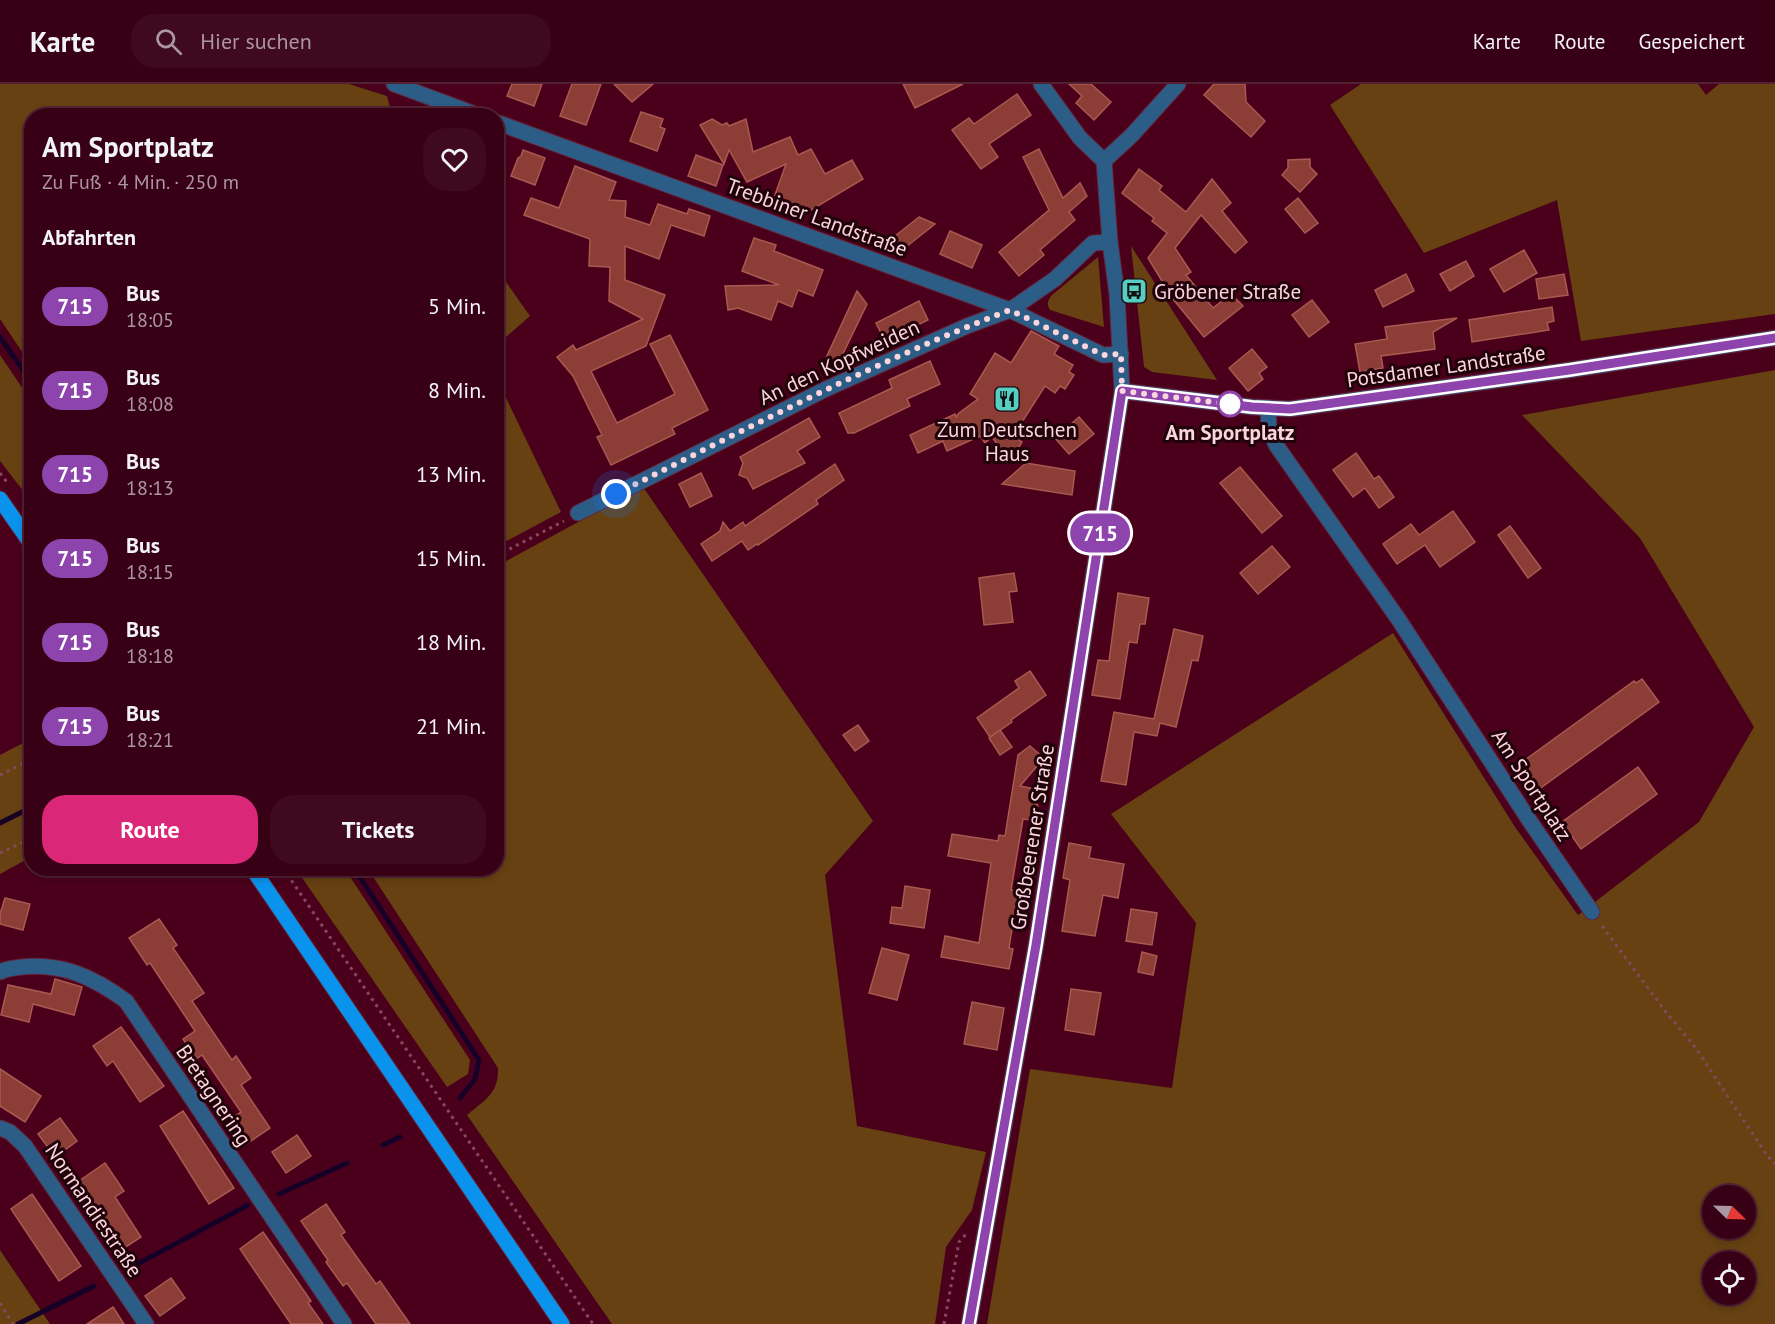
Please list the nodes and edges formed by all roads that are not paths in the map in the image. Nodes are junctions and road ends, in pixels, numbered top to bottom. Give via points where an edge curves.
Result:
1 (394, 84) edge
2 (1041, 84) edge
3 (1178, 84) edge
4 (458, 108) edge
5 (504, 125) edge
6 (1104, 161) junction
7 (1110, 242) junction
8 (1010, 310) junction
9 (1775, 338) edge
10 (1121, 354) junction
11 (1122, 391) junction
12 (1268, 408) junction
13 (0, 499) edge
14 (578, 513) road end
15 (24, 534) edge
16 (257, 876) edge
17 (1592, 912) road end
18 (0, 972) edge
19 (0, 1128) edge
20 (146, 1324) edge
21 (344, 1324) edge
22 (562, 1324) edge
23 (969, 1324) edge

1 - 4 street
2 - 6 street via 1080,138
3 - 6 street
5 - 8 street, Trebbiner Landstraße
6 - 7 street
7 - 8 street, An den Kopfweiden via 1093,243 1055,279
7 - 10 street
8 - 10 street, Trebbiner Landstraße via 1103,355
8 - 14 street, An den Kopfweiden via 826,389
9 - 12 street, Potsdamer Landstraße via 1290,409
10 - 11 street, Großbeerener Straße
11 - 12 street, Potsdamer Landstraße
11 - 23 street, Großbeerener Straße via 1036,945
12 - 17 street, Am Sportplatz via 1269,427 1276,445 1399,621
13 - 15 main road
16 - 22 main road
18 - 21 street, Bretagnering via 34,966 63,968 102,984 126,1001
19 - 20 street, Normandiestraße via 25,1146

